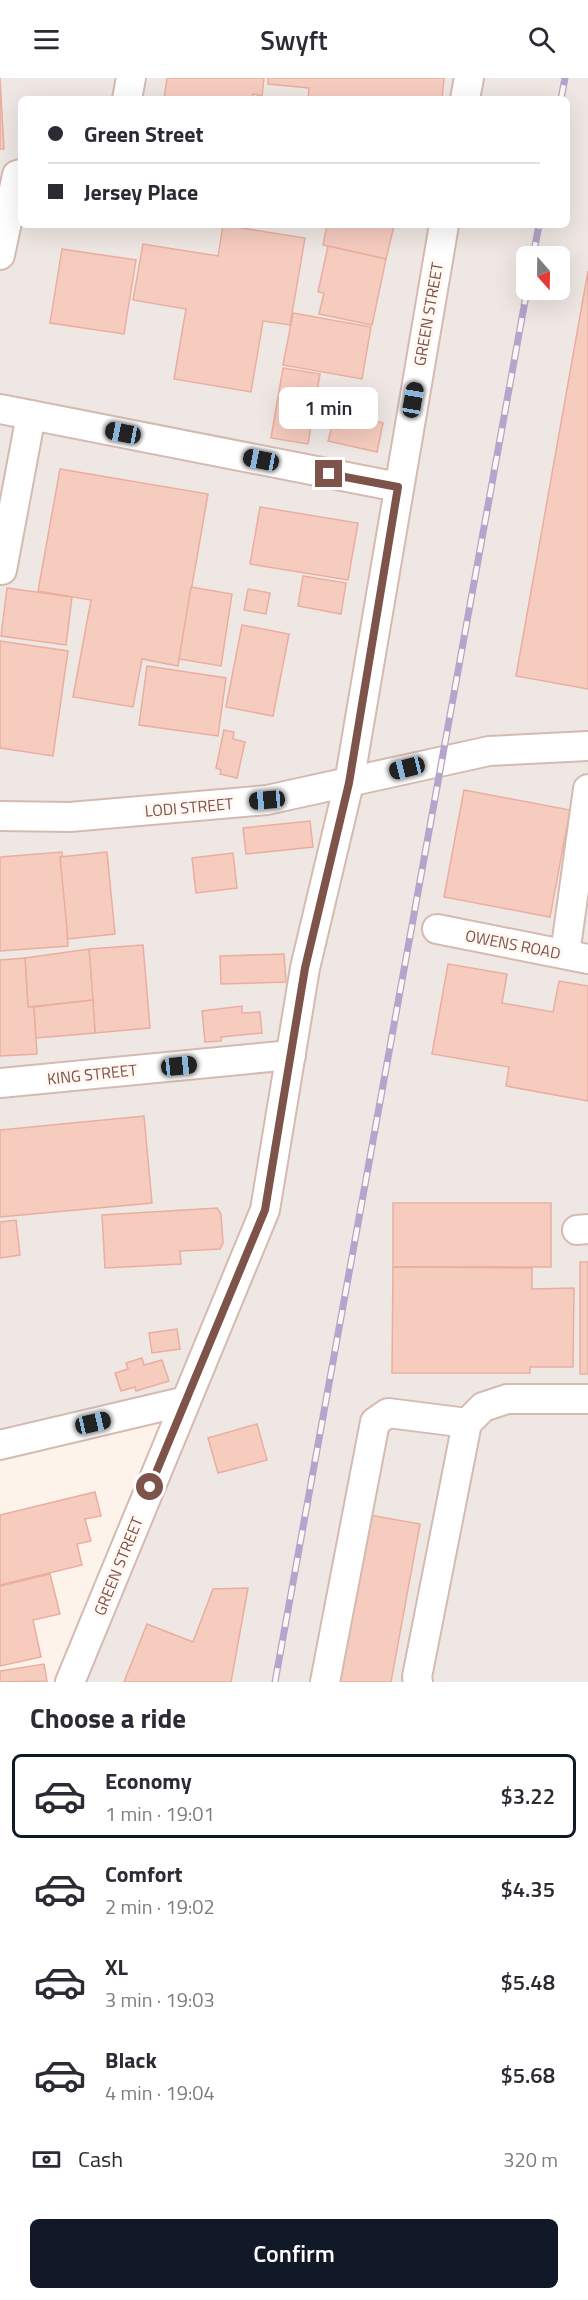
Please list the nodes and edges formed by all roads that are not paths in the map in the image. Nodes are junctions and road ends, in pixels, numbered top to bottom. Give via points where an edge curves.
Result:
1 (131, 78) edge
2 (469, 78) edge
3 (128, 96) edge
4 (466, 96) edge
5 (18, 178) edge
6 (443, 228) edge
7 (0, 255) edge
8 (0, 409) edge
9 (31, 415) junction
10 (398, 487) junction
11 (2, 570) dead end
12 (588, 746) edge
13 (349, 783) junction
14 (588, 789) edge
15 (0, 816) edge
16 (437, 929) dead end
17 (576, 957) edge
18 (291, 1055) junction
19 (0, 1083) edge
20 (588, 1399) edge
21 (186, 1401) junction
22 (467, 1423) junction
23 (0, 1445) edge
24 (70, 1682) edge
25 (325, 1682) edge
26 (418, 1682) edge

1 - 3 street
2 - 4 street
5 - 7 street
6 - 10 street, GREEN STREET
8 - 9 street
9 - 10 street
9 - 11 street
10 - 13 street, GREEN STREET
12 - 13 street, LODI STREET via 489,751
13 - 15 street, LODI STREET via 267,800 70,817
13 - 18 street, GREEN STREET via 305,968
14 - 17 street
16 - 17 street, OWENS ROAD
18 - 19 street, KING STREET
18 - 21 street, GREEN STREET via 265,1210
20 - 22 street via 507,1399 483,1407
21 - 23 street
21 - 24 street, GREEN STREET
22 - 25 street via 388,1413 375,1422
22 - 26 street

